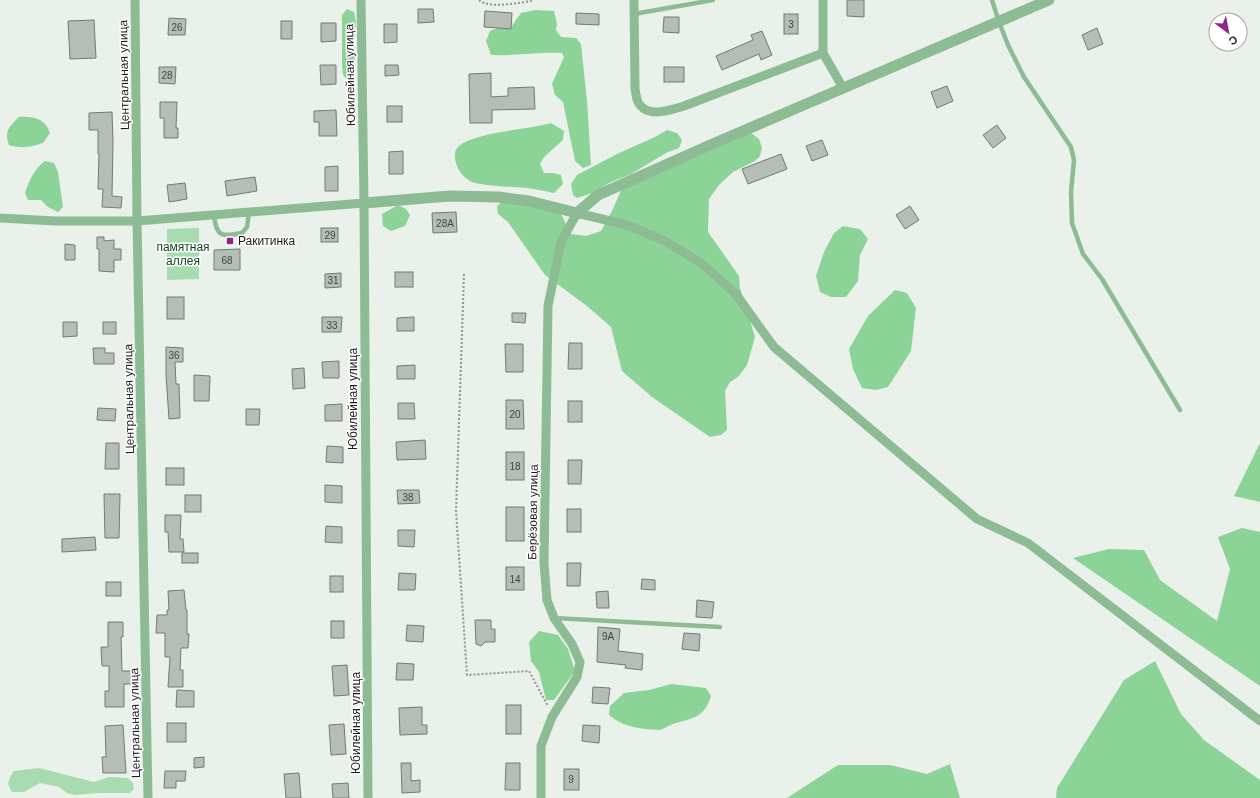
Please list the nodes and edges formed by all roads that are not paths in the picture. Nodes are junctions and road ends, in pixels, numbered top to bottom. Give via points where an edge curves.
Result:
1 (135, 0) edge
2 (361, 0) edge
3 (634, 0) edge
4 (713, 0) edge
5 (823, 0) edge
6 (992, 0) edge
7 (1049, 0) edge
8 (634, 14) junction
9 (999, 22) junction
10 (823, 53) junction
11 (843, 88) junction
12 (364, 203) junction
13 (249, 212) junction
14 (577, 213) junction
15 (214, 215) junction
16 (0, 218) edge
17 (137, 221) junction
18 (1180, 410) dead end
19 (554, 618) junction
20 (720, 626) dead end
21 (1260, 721) edge
22 (148, 798) edge
23 (368, 798) edge
24 (541, 798) edge

1 - 17 street, Центральная улица
2 - 12 street, Юбилейная улица
3 - 8 street
4 - 8 lane
5 - 10 street
6 - 9 lane
7 - 9 street
8 - 10 street via 635,89 638,102 648,111 661,112 684,106
9 - 11 street
9 - 18 lane via 1024,77 1071,148 1074,160 1072,223 1083,254 1102,279
10 - 11 street
11 - 14 street via 598,195
12 - 13 street
12 - 14 street via 450,196 499,197 529,201
12 - 23 street, Юбилейная улица
13 - 15 street
13 - 15 lane via 247,227 242,233 228,236 215,227
14 - 19 street, Берёзовая улица via 561,242 548,306 544,562 547,600
14 - 21 street via 627,225 665,241 701,264 735,293 774,347 977,519 1028,543
15 - 17 street
16 - 17 street
17 - 22 street, Центральная улица
19 - 20 lane
19 - 24 street, Берёзовая улица via 572,644 580,662 577,677 553,714 541,746

